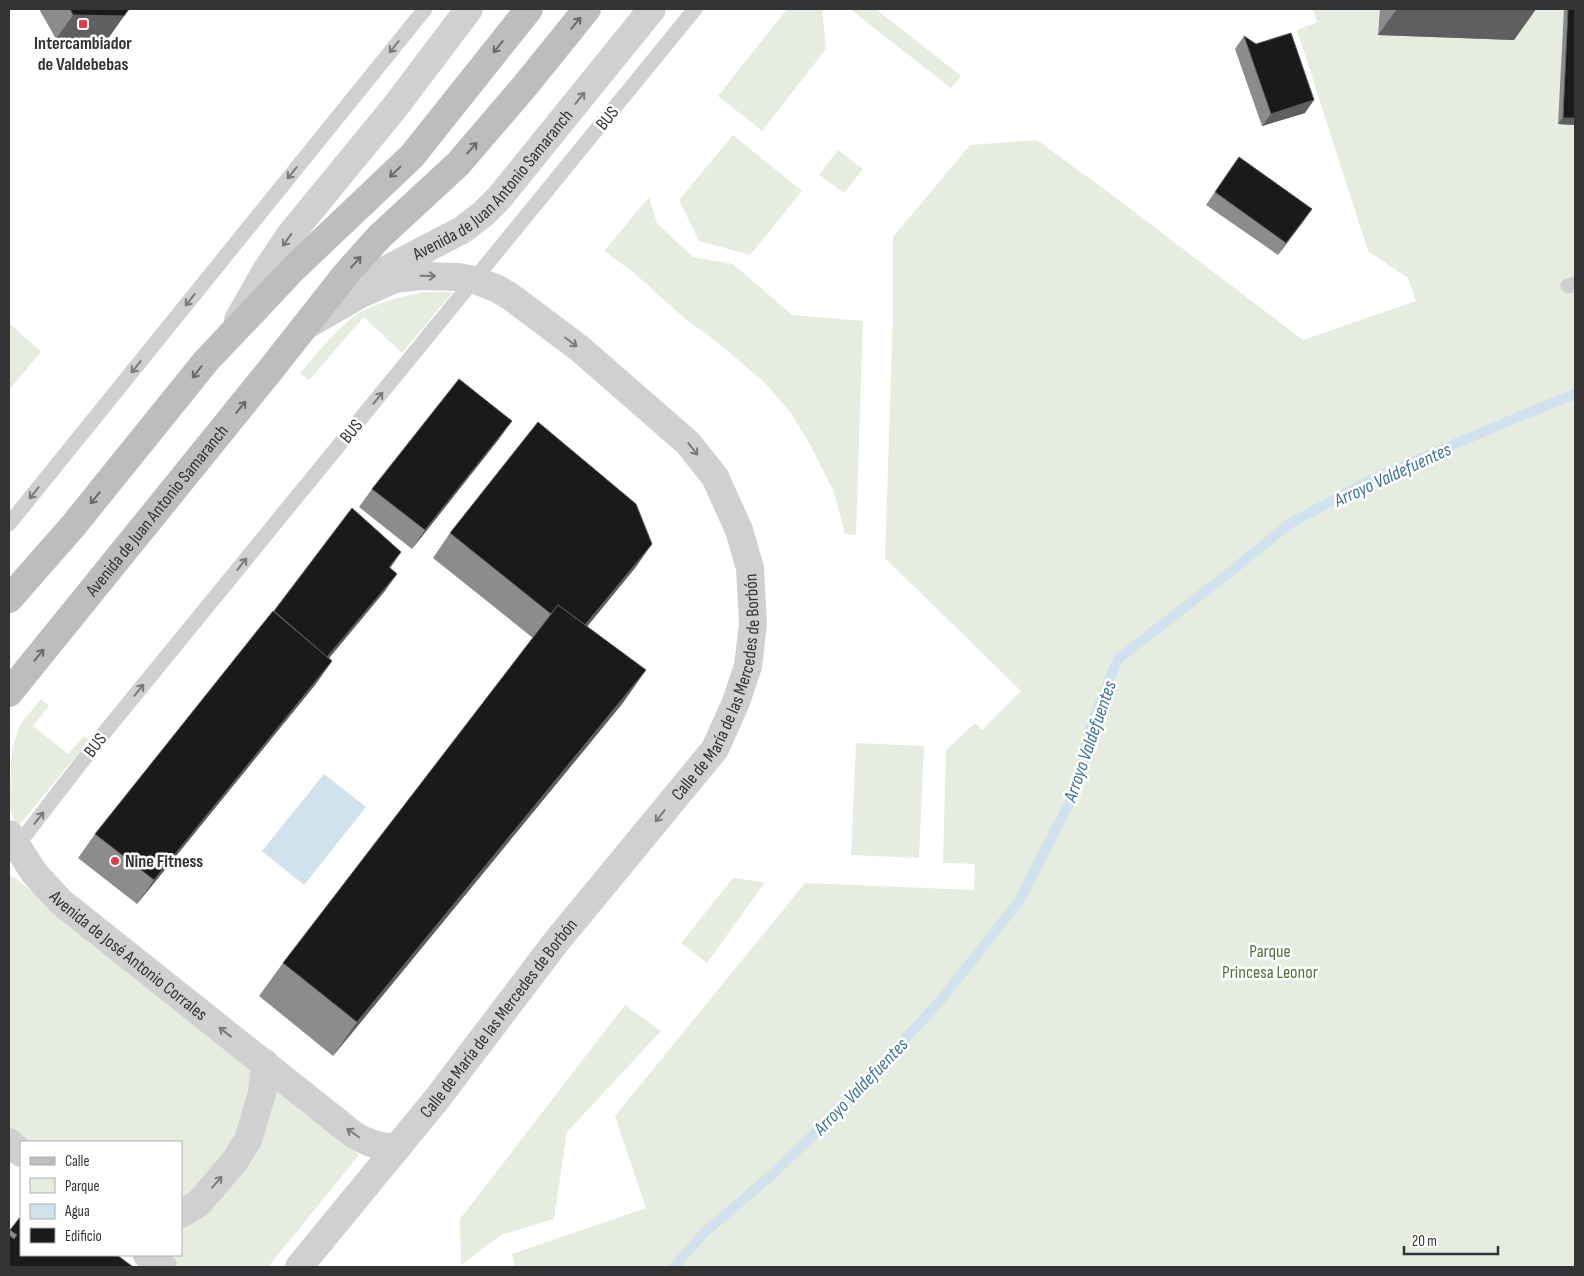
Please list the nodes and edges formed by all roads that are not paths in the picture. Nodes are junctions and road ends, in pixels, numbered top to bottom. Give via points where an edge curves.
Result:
1 (425, 9) edge
2 (469, 9) edge
3 (529, 9) edge
4 (587, 9) edge
5 (652, 9) edge
6 (695, 9) edge
7 (475, 280) junction
8 (304, 327) junction
9 (229, 335) junction
10 (9, 524) edge
11 (9, 599) edge
12 (9, 693) edge
13 (11, 846) edge
14 (265, 1063) junction
15 (9, 1142) edge
16 (398, 1147) junction
17 (20, 1152) edge
18 (182, 1213) edge
19 (148, 1256) edge
20 (163, 1267) edge
21 (299, 1267) edge

1 -> 10 lane
2 -> 9 street via 395,107 290,235
3 -> 9 main road via 412,156
8 -> 4 main road, Avenida de Juan Antonio Samaranch via 379,236 458,164 486,133
8 -> 5 street, Avenida de Juan Antonio Samaranch via 372,277 462,230 483,214
6 - 7 lane, BUS
8 -> 7 street, Calle de María de las Mercedes de Borbón via 358,295 395,279 419,276
13 -> 7 lane, BUS
7 -> 16 street, Calle de María de las Mercedes de Borbón via 511,297 579,348 688,443 715,477 739,530 750,568 753,624 748,666 715,749 556,942
12 -> 8 main road, Avenida de Juan Antonio Samaranch
9 -> 11 main road
14 -> 13 street, Avenida de José Antonio Corrales via 61,902
16 -> 14 street, Avenida de José Antonio Corrales via 379,1147 354,1135
18 -> 14 street via 199,1203 248,1140 262,1093
15 - 17 street
16 - 21 street, Calle de María de las Mercedes de Borbón
19 - 20 street

